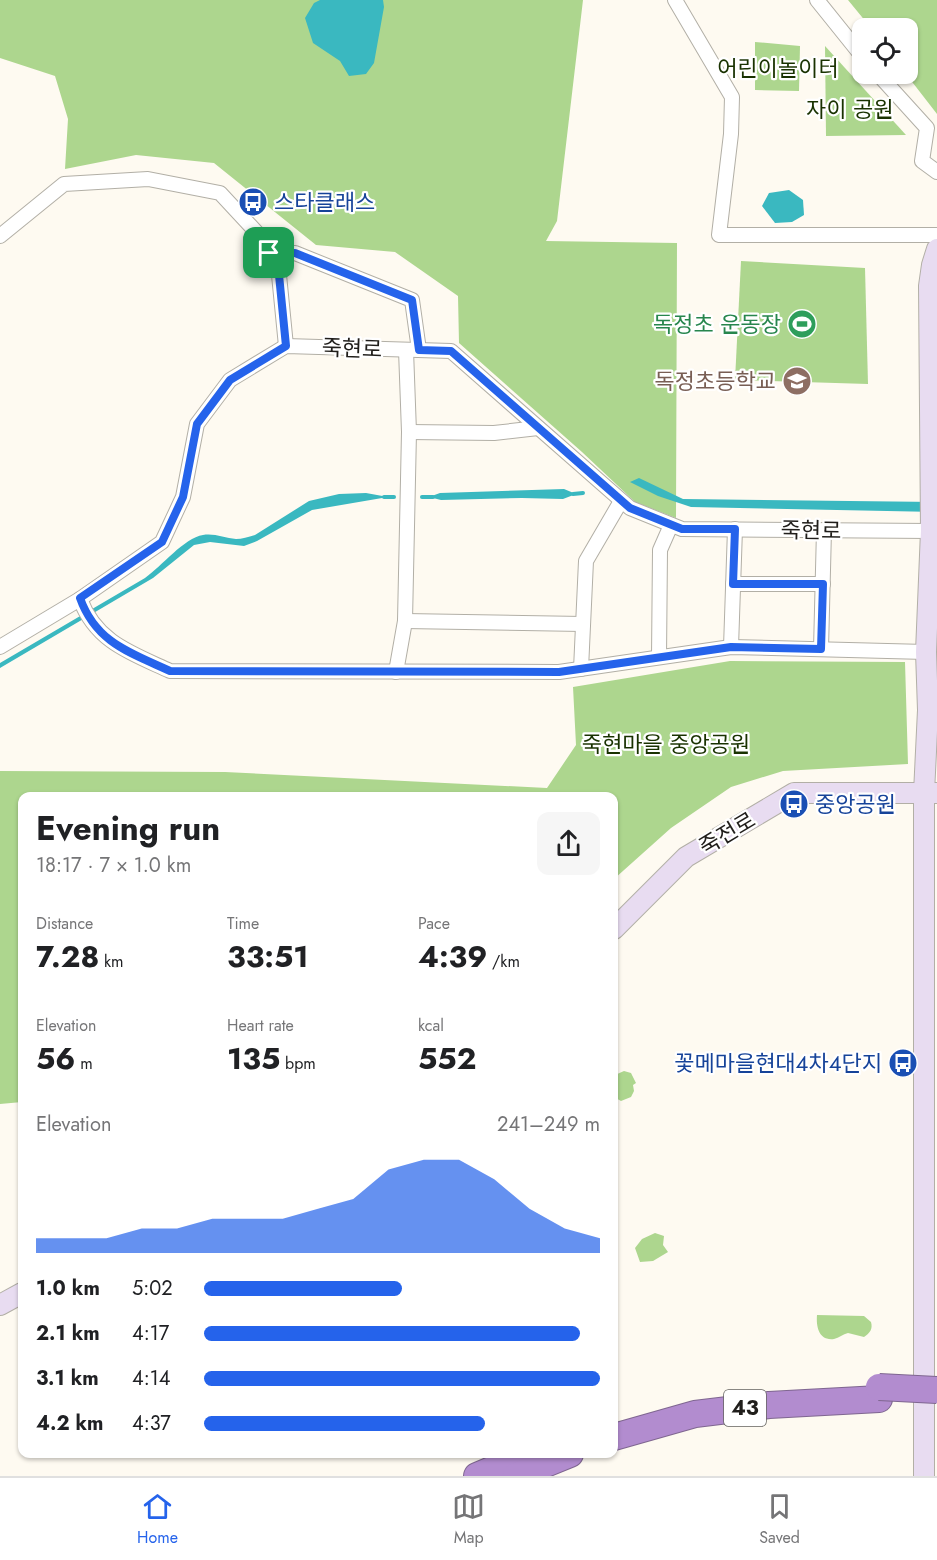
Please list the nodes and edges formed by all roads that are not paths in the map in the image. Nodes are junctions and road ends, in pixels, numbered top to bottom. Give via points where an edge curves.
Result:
1 (675, 0) edge
2 (817, 0) edge
3 (852, 44) edge
4 (887, 84) edge
5 (937, 172) edge
6 (937, 235) edge
7 (0, 236) edge
8 (937, 249) edge
9 (269, 253) junction
10 (286, 346) junction
11 (412, 350) junction
12 (538, 428) junction
13 (409, 432) junction
14 (621, 501) junction
15 (671, 525) junction
16 (933, 526) edge
17 (735, 529) junction
18 (824, 530) junction
19 (733, 584) junction
20 (823, 584) junction
21 (85, 610) junction
22 (405, 621) junction
23 (583, 624) junction
24 (0, 646) edge
25 (731, 647) junction
26 (821, 649) junction
27 (926, 652) junction
28 (659, 657) junction
29 (581, 669) junction
30 (396, 672) junction
31 (932, 710) edge
32 (931, 793) edge
33 (931, 881) edge
34 (618, 925) edge
35 (930, 1188) edge
36 (18, 1295) edge
37 (0, 1305) edge
38 (937, 1390) edge
39 (879, 1393) junction
40 (937, 1402) edge
41 (618, 1421) edge
42 (618, 1436) edge
43 (520, 1458) edge
44 (560, 1458) edge
45 (477, 1476) edge
46 (516, 1476) edge
47 (924, 1476) edge

1 - 6 street via 732,96 719,235
2 - 3 street
4 - 5 street via 927,128 922,161
7 - 9 street via 64,184 147,179 220,193 259,235
8 - 16 street via 929,286
9 - 10 street via 279,275
9 - 11 street via 295,253 412,300
10 - 11 street, 죽현로
10 - 21 street via 230,380 197,424 183,497 162,542
11 - 12 street, 죽현로 via 451,351
11 - 13 street
12 - 13 street via 495,433
12 - 14 street, 죽현로
13 - 22 street
14 - 15 street, 죽현로
14 - 23 street via 586,561
15 - 17 street, 죽현로 via 682,529
15 - 28 street via 660,550
16 - 18 street, 죽현로
16 - 27 street
17 - 18 street, 죽현로
17 - 19 street
18 - 20 street
19 - 20 street
19 - 25 street
20 - 26 street
21 - 24 street
21 - 30 street via 115,645 170,671
22 - 23 street
22 - 30 street
23 - 29 street
25 - 26 street
25 - 28 street
26 - 27 street
27 - 31 street
28 - 29 street
29 - 30 street
31 - 32 street
32 - 33 street
32 - 34 street, 죽전로 via 794,793 686,857
33 - 35 street
35 - 47 street
36 - 37 street
38 - 39 highway, 43, bridge
39 - 40 highway, 43
39 - 41 highway, 43 via 758,1392 684,1401
39 - 42 highway, 43 via 695,1414
43 - 45 highway
44 - 46 highway

